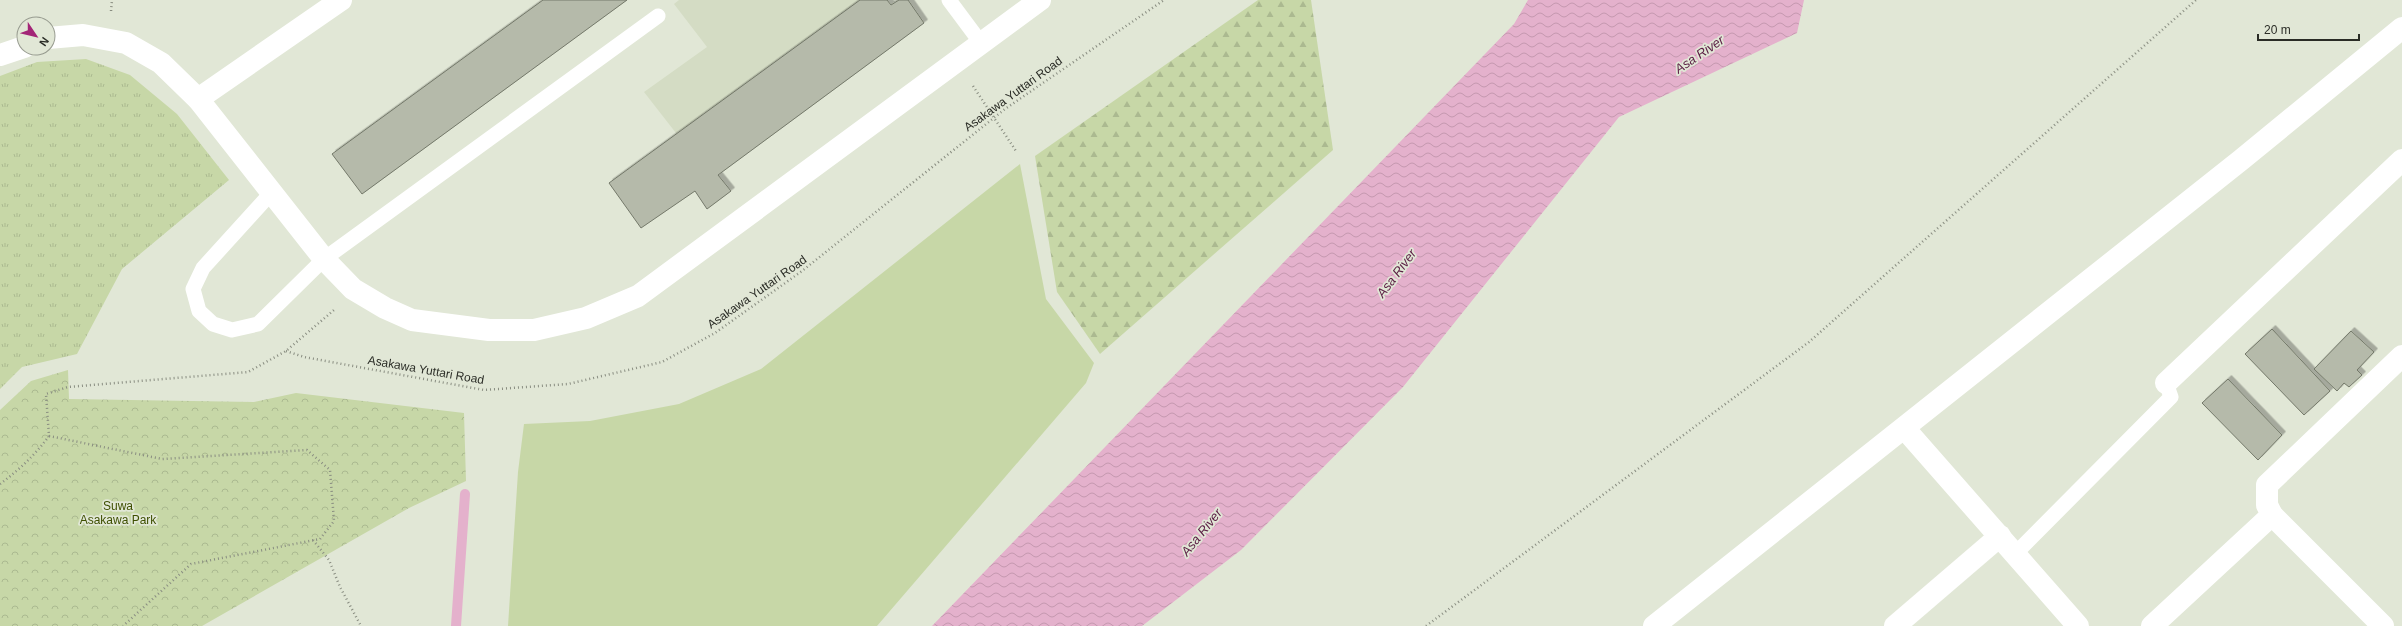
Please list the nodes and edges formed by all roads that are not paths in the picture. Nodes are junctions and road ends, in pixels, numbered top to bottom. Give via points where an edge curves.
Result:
1 (340, 0) edge
2 (949, 0) edge
3 (1040, 0) edge
4 (658, 16) dead end
5 (2402, 28) edge
6 (56, 37) edge
7 (981, 43) junction
8 (16, 50) edge
9 (0, 55) edge
10 (198, 99) junction
11 (2402, 160) edge
12 (272, 192) junction
13 (324, 259) junction
14 (2402, 356) edge
15 (2166, 383) joint
16 (1905, 429) junction
17 (2272, 514) junction
18 (2000, 536) junction
19 (2015, 554) junction
20 (1654, 626) edge
21 (1895, 626) edge
22 (2078, 626) edge
23 (2152, 626) edge
24 (2383, 626) edge

1 - 10 street
2 - 7 lane
3 - 7 street
4 - 13 lane
5 - 16 street via 2248,155
6 - 10 street via 83,35 126,43 160,63
7 - 13 street via 638,296 586,318 534,330 489,330 412,320 353,289
8 - 9 street
10 - 12 street
11 - 15 street
12 - 13 street
12 - 13 lane via 203,268 193,289 199,311 213,324 232,330 258,324
14 - 17 street via 2267,485 2267,505
15 - 19 lane via 2171,397
16 - 18 street
16 - 20 street
17 - 23 street
17 - 24 street
18 - 19 street
18 - 21 street
19 - 22 street

